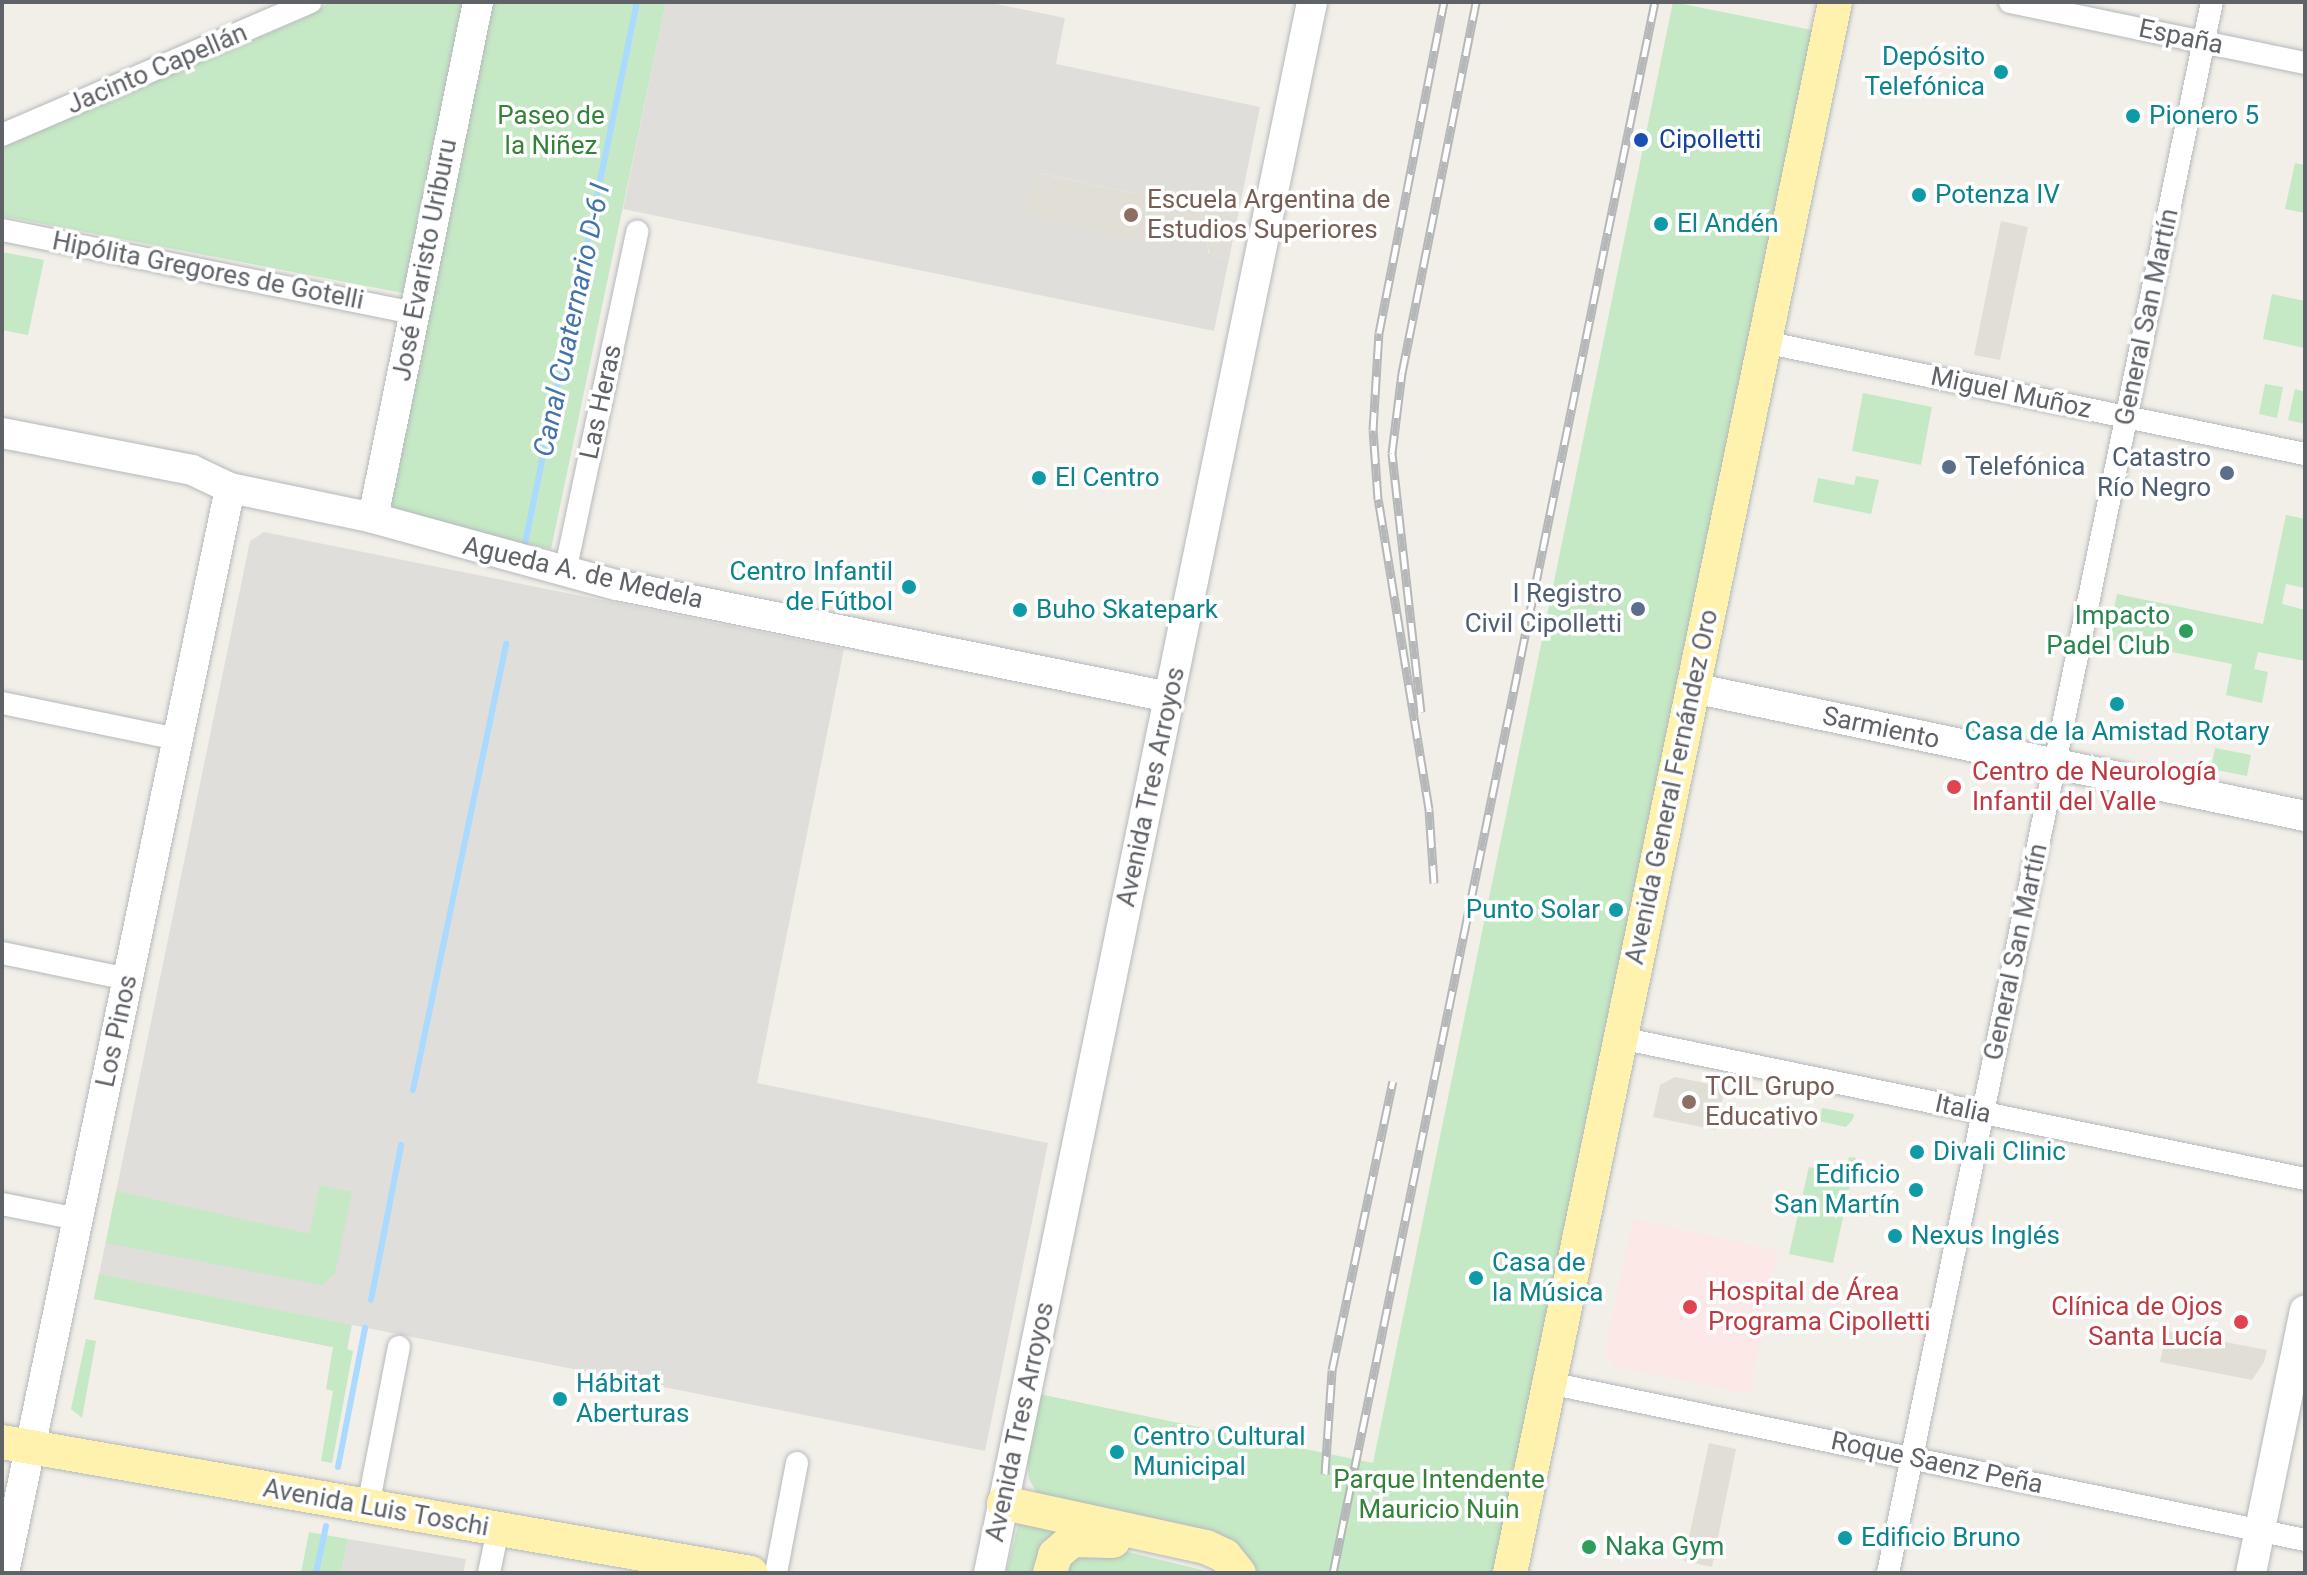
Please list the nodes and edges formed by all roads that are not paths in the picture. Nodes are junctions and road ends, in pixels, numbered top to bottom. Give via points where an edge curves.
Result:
1 (311, 2) edge
2 (478, 2) edge
3 (1312, 2) edge
4 (1835, 2) edge
5 (1854, 2) edge
6 (2010, 2) edge
7 (2212, 2) edge
8 (2203, 42) junction
9 (2305, 63) edge
10 (2, 135) edge
11 (2, 230) edge
12 (637, 232) dead end
13 (415, 313) junction
14 (1774, 344) junction
15 (2126, 417) junction
16 (2, 433) edge
17 (2305, 454) edge
18 (230, 488) junction
19 (373, 518) junction
20 (565, 572) junction
21 (1702, 690) junction
22 (1169, 697) junction
23 (2, 703) edge
24 (177, 739) junction
25 (2055, 764) junction
26 (2305, 816) edge
27 (2, 953) edge
28 (128, 979) junction
29 (1630, 1040) junction
30 (1983, 1113) junction
31 (2305, 1179) edge
32 (2, 1204) edge
33 (78, 1219) junction
34 (2305, 1311) edge
35 (399, 1347) dead end
36 (1558, 1385) junction
37 (16, 1445) edge
38 (1912, 1458) junction
39 (797, 1463) dead end
40 (1526, 1495) junction
41 (1004, 1503) junction
42 (368, 1506) junction
43 (498, 1529) junction
44 (2260, 1530) junction
45 (2305, 1540) edge
46 (4, 1573) edge
47 (489, 1573) edge
48 (751, 1573) edge
49 (776, 1573) edge
50 (989, 1573) edge
51 (1050, 1573) edge
52 (1220, 1573) edge
53 (1239, 1573) edge
54 (1510, 1573) edge
55 (1520, 1573) edge
56 (1530, 1573) edge
57 (1888, 1573) edge
58 (2251, 1573) edge

1 - 10 street, Jacinto Capellán
2 - 13 street, José Evaristo Uriburu
3 - 22 street, Avenida Tres Arroyos
4 - 14 main road, Avenida General Fernández Oro
5 - 14 main road, Avenida General Fernández Oro
6 - 8 street, España
7 - 8 street, General San Martín
8 - 9 street, España
8 - 15 street, General San Martín
11 - 13 street, Hipólita Gregores de Gotelli
12 - 20 street, Las Heras
13 - 19 street, José Evaristo Uriburu
14 - 15 street, Miguel Muñoz
14 - 21 main road, Avenida General Fernández Oro
15 - 17 street, Miguel Muñoz
15 - 25 street, General San Martín
16 - 18 street, Agueda A. de Medela via 192,470
18 - 19 street, Agueda A. de Medela
18 - 24 street, Los Pinos
19 - 20 street, Agueda A. de Medela
20 - 22 street, Agueda A. de Medela
21 - 25 street, Sarmiento
21 - 29 main road, Avenida General Fernández Oro
22 - 41 street, Avenida Tres Arroyos
23 - 24 street
24 - 28 street, Los Pinos
25 - 26 street, Sarmiento
25 - 30 street, General San Martín
27 - 28 street
28 - 33 street, Los Pinos
29 - 30 street, Italia
29 - 36 main road, Avenida General Fernández Oro
30 - 31 street, Italia
30 - 38 street, General San Martín
32 - 33 street
33 - 37 street, Los Pinos
34 - 44 street
35 - 42 street
36 - 38 street, Roque Saenz Peña
36 - 40 main road, Avenida General Fernández Oro
36 - 56 main road, Avenida General Fernández Oro
37 - 42 main road, Avenida Luis Toschi
37 - 46 street, Los Pinos
38 - 44 street, Roque Saenz Peña
38 - 57 street, General San Martín
39 - 49 street
40 - 54 main road, Avenida General Fernández Oro
40 - 55 main road
41 - 50 street, Avenida Tres Arroyos
41 - 53 main road via 1206,1547 1225,1556
42 - 43 main road, Avenida Luis Toschi
43 - 47 street
43 - 48 main road, Avenida Luis Toschi
44 - 45 street, Roque Saenz Peña
44 - 58 street
51 - 52 main road via 1060,1549 1087,1537 1195,1559

